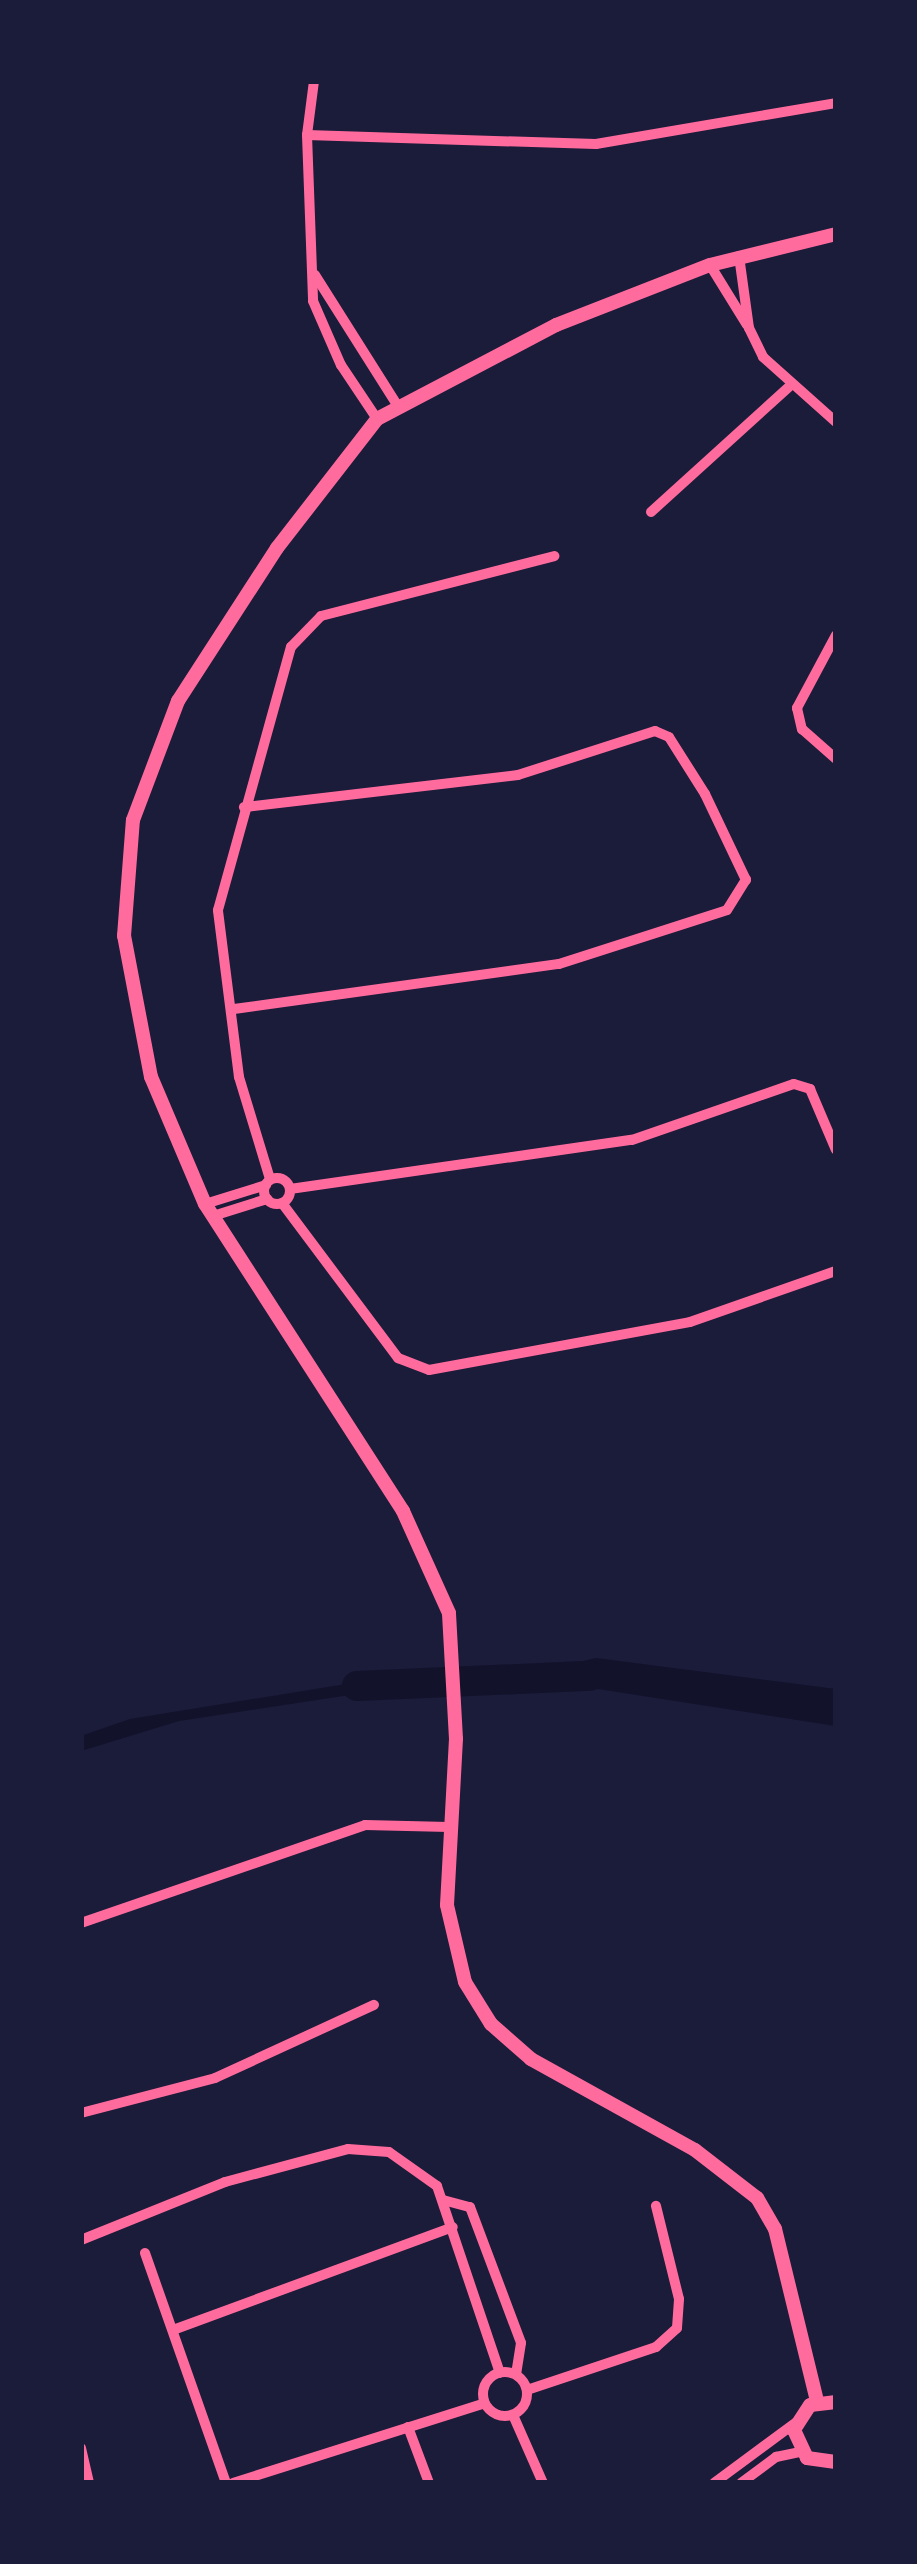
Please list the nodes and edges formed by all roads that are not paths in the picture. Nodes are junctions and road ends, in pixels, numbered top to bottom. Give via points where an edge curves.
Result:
1 (314, 81) edge
2 (836, 103) edge
3 (307, 135) junction
4 (836, 234) edge
5 (739, 256) junction
6 (710, 265) junction
7 (313, 272) junction
8 (749, 328) junction
9 (788, 387) junction
10 (396, 403) junction
11 (377, 419) junction
12 (836, 422) edge
13 (651, 512) dead end
14 (554, 556) dead end
15 (836, 635) edge
16 (836, 759) edge
17 (244, 807) junction
18 (234, 1009) junction
19 (836, 1150) edge
20 (268, 1182) junction
21 (290, 1189) junction
22 (267, 1199) junction
23 (282, 1202) junction
24 (209, 1210) junction
25 (836, 1271) edge
26 (449, 1827) junction
27 (81, 1923) edge
28 (374, 2005) dead end
29 (81, 2114) edge
30 (443, 2200) junction
31 (656, 2206) dead end
32 (453, 2227) junction
33 (81, 2240) edge
34 (146, 2253) dead end
35 (172, 2330) junction
36 (500, 2373) junction
37 (516, 2374) junction
38 (527, 2390) junction
39 (817, 2402) junction
40 (836, 2402) edge
41 (485, 2403) junction
42 (513, 2415) junction
43 (795, 2422) junction
44 (408, 2427) junction
45 (81, 2449) edge
46 (800, 2452) junction
47 (835, 2465) edge
48 (89, 2483) edge
49 (229, 2483) edge
50 (429, 2483) edge
51 (543, 2483) edge
52 (714, 2483) edge
53 (741, 2483) edge

1 - 3 street
2 - 3 street via 596,144
3 - 7 street
4 - 5 street
5 - 6 street
5 - 8 street
6 - 8 street
6 - 10 street via 514,343
7 - 10 street
7 - 11 street via 322,325
8 - 9 street
9 - 12 street
9 - 13 street
10 - 11 street
11 - 24 street via 277,548 178,701 133,820 124,936 131,1005 161,1107
14 - 17 street via 310,622 286,657
15 - 16 street via 797,708 802,729
17 - 18 street via 218,910
17 - 18 street via 518,775 655,731 676,745 706,794 746,880 727,910 559,964
18 - 20 street via 239,1078
19 - 21 street via 810,1089 794,1084 632,1140
20 - 21 street
20 - 22 street
20 - 24 street
21 - 23 street
22 - 23 street
22 - 24 street
23 - 25 street via 398,1358 429,1370 690,1322
24 - 26 street via 403,1510 449,1613 456,1739
26 - 27 street via 365,1825
26 - 39 street via 449,1932 476,2003 531,2059 694,2150 757,2198 775,2229
28 - 29 street via 215,2078
30 - 32 street
30 - 33 street via 411,2163 381,2150 348,2149 225,2182
30 - 37 street via 470,2207 521,2343
31 - 38 street via 679,2299 677,2328 656,2347
32 - 35 street
32 - 36 street
34 - 35 street
35 - 49 street
36 - 37 street
36 - 41 street via 486,2383
37 - 38 street
38 - 42 street
39 - 40 street
39 - 43 street
41 - 42 street
41 - 44 street
42 - 51 street
43 - 46 street
43 - 52 street
44 - 49 street
44 - 50 street
45 - 48 street
46 - 47 street
46 - 53 street via 776,2457

